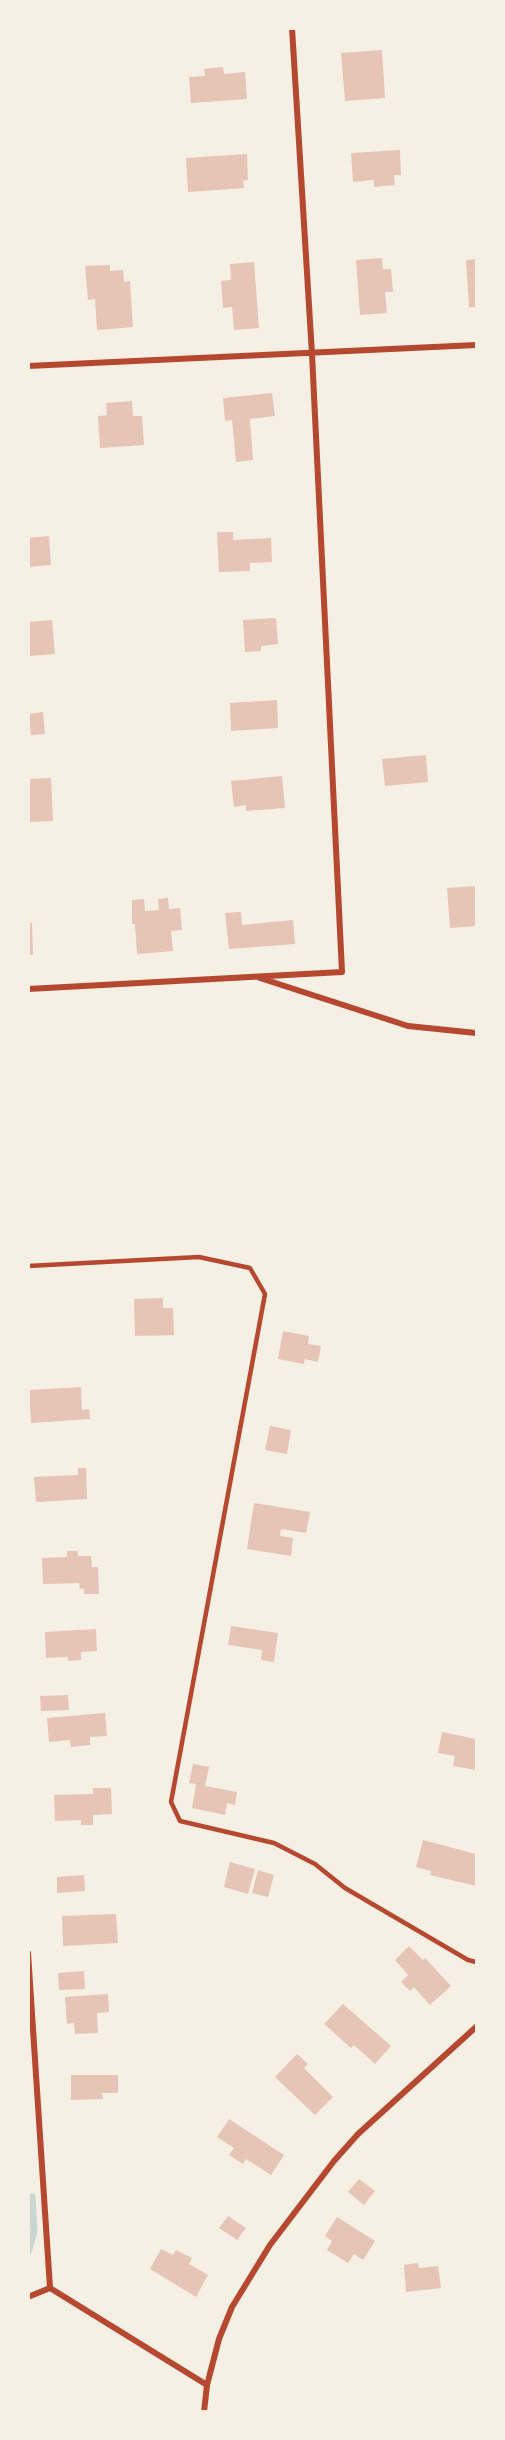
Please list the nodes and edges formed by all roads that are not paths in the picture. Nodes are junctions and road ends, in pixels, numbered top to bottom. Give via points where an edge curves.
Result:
1 (292, 28) edge
2 (477, 345) edge
3 (312, 354) junction
4 (28, 366) edge
5 (257, 976) junction
6 (28, 989) edge
7 (477, 1033) edge
8 (28, 1266) edge
9 (28, 1953) edge
10 (477, 1962) edge
11 (477, 2027) edge
12 (50, 2288) junction
13 (28, 2297) edge
14 (207, 2385) junction
15 (204, 2412) edge

1 - 3 street
2 - 3 street
3 - 4 street
3 - 5 street via 342,972
5 - 6 street
5 - 7 street via 408,1026
8 - 10 lane via 199,1257 250,1268 265,1294 171,1802 180,1821 274,1843
9 - 12 street
11 - 14 street via 358,2134 270,2245 232,2307
12 - 13 street
12 - 14 street
14 - 15 street

